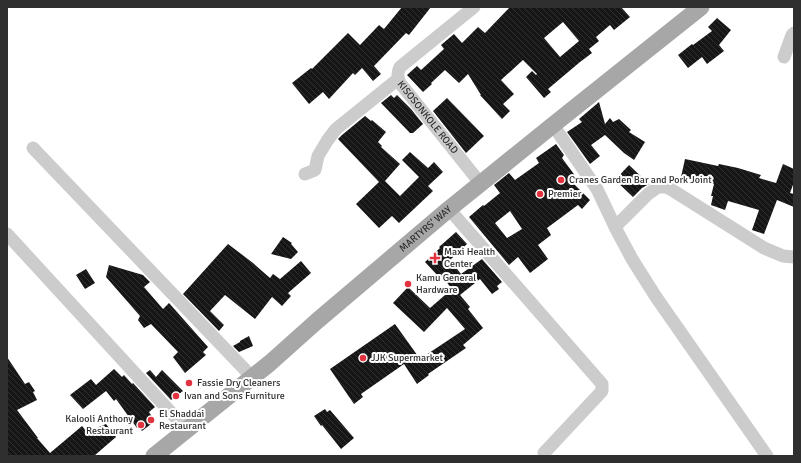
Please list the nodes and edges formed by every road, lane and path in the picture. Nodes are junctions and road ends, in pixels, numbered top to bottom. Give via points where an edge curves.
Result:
1 (474, 7) edge
2 (701, 7) edge
3 (794, 33) edge
4 (784, 58) dead end
5 (398, 79) junction
6 (553, 125) junction
7 (33, 148) dead end
8 (305, 174) dead end
9 (481, 184) junction
10 (449, 209) junction
11 (615, 227) junction
12 (7, 234) edge
13 (794, 257) edge
14 (252, 378) junction
15 (186, 430) junction
16 (544, 453) dead end
17 (154, 456) edge
18 (767, 456) edge

1 - 5 street, KISOSONKOLE ROAD via 400,67
2 - 6 main road, MARTYRS' WAY
3 - 4 street
5 - 8 street via 336,129 318,156 315,170
5 - 9 street, KISOSONKOLE ROAD
6 - 9 main road, MARTYRS' WAY
6 - 11 street via 597,188
7 - 14 street
9 - 10 main road, MARTYRS' WAY
10 - 14 main road, MARTYRS' WAY
10 - 16 street via 602,384 602,391
11 - 13 street via 648,194 658,187 666,187 764,248 783,256
11 - 18 street via 656,297
12 - 15 street
14 - 15 main road, MARTYRS' WAY
15 - 17 main road, MARTYRS' WAY

